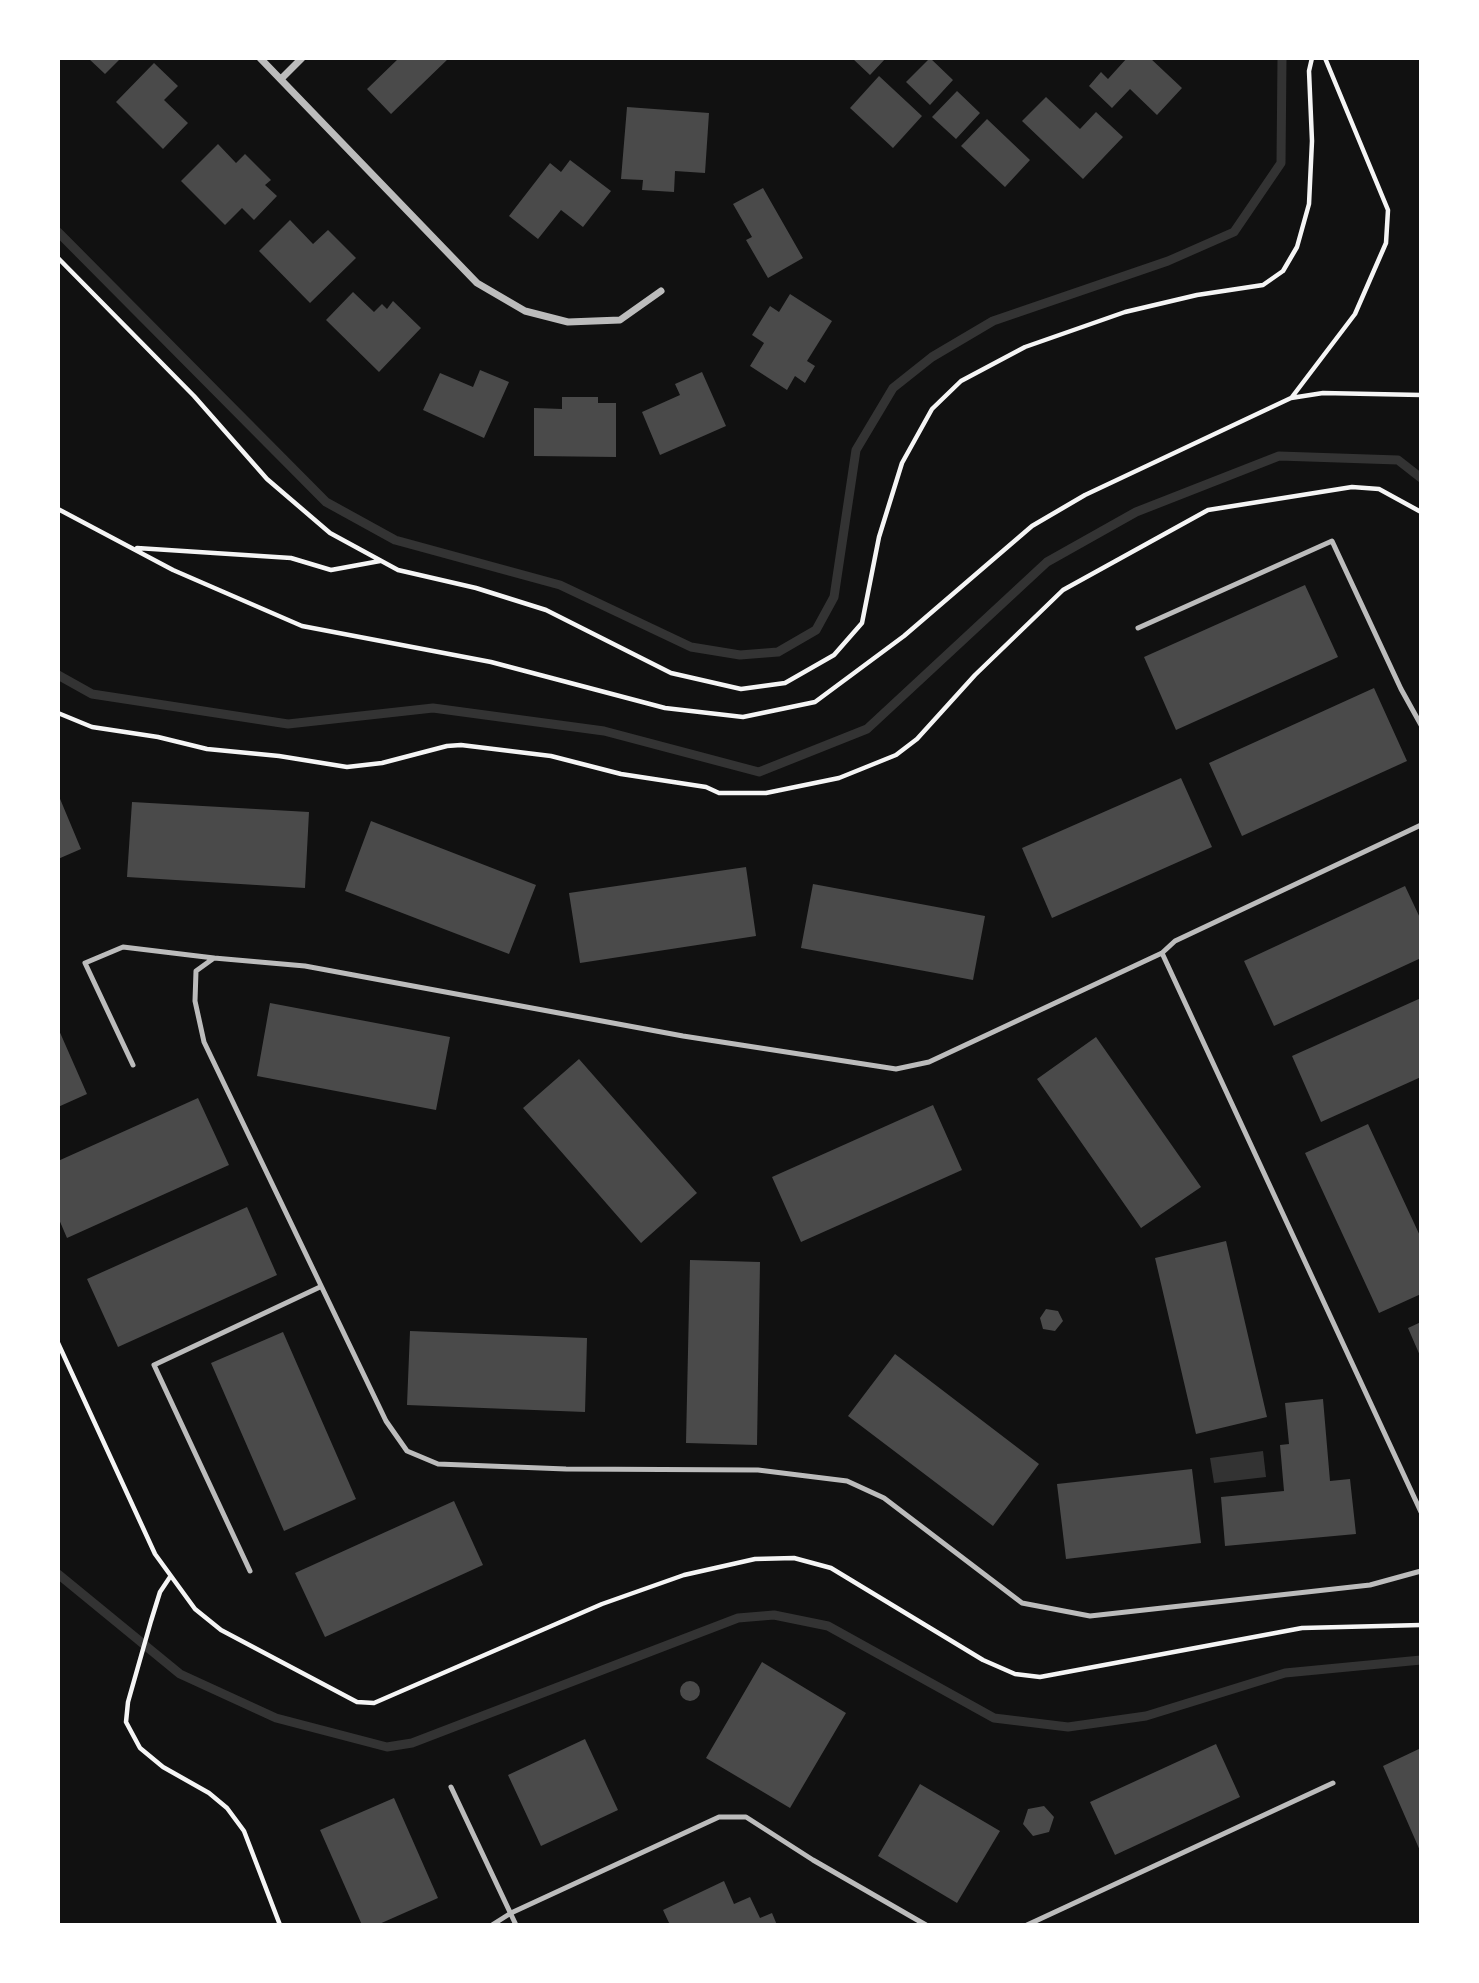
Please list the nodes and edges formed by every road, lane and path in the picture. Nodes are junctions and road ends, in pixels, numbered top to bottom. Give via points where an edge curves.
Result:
1 (260, 58) edge
2 (302, 58) edge
3 (1312, 58) edge
4 (1325, 58) edge
5 (281, 79) junction
6 (58, 258) edge
7 (661, 291) dead end
8 (1421, 394) edge
9 (1291, 398) junction
10 (58, 509) edge
11 (1421, 512) edge
12 (132, 548) junction
13 (381, 561) junction
14 (1138, 628) dead end
15 (58, 713) edge
16 (1421, 725) edge
17 (1421, 825) edge
18 (1162, 953) junction
19 (214, 958) junction
20 (133, 1065) dead end
21 (320, 1287) junction
22 (58, 1343) edge
23 (1421, 1512) edge
24 (250, 1571) dead end
25 (1421, 1571) edge
26 (170, 1577) junction
27 (1421, 1623) edge
28 (1334, 1783) dead end
29 (451, 1787) dead end
30 (511, 1913) junction
31 (280, 1925) edge
32 (492, 1925) edge
33 (516, 1925) edge
34 (926, 1925) edge
35 (1027, 1925) edge

1 - 5 street
2 - 5 street
3 - 13 path via 1309,204 1297,247 1283,271 1263,285 1125,312 1025,347 961,381 932,409 902,463 879,537 862,623 834,655 785,683 741,689 671,673 546,610 398,570
4 - 9 path via 1388,210 1386,243 1355,314
5 - 7 street via 477,283 525,311 568,322 620,320
6 - 13 path via 194,396 267,479 330,533
8 - 9 path via 1323,393
9 - 12 path via 1085,495 1032,526 904,636 815,702 743,717 665,708 491,662 302,626
10 - 12 path
11 - 15 path via 1379,489 1352,487 1208,510 1063,590 896,755 839,778 778,791 719,793 551,756 461,745 347,767 207,750 92,727
12 - 13 path via 291,558 331,570
14 - 16 lane via 1332,541
17 - 18 lane via 1175,941
18 - 19 lane via 929,1062 896,1069 683,1036 305,966
18 - 23 lane
19 - 20 lane via 123,947 85,963
19 - 21 lane via 196,971 195,1001 204,1042
21 - 24 lane via 154,1365
21 - 25 lane via 386,1421 407,1451 438,1464 758,1470 847,1481 884,1498 1022,1603 1090,1616 1370,1585
22 - 26 path via 155,1554
26 - 27 path via 195,1609 221,1630 357,1702 374,1703 601,1604 684,1575 755,1559 794,1558 831,1568 983,1660 1014,1674 1040,1677 1302,1628
26 - 31 path via 151,1621 126,1722 140,1748 227,1808 244,1831
28 - 35 lane
29 - 30 lane
30 - 32 lane
30 - 33 lane
30 - 34 lane via 719,1817 746,1817

